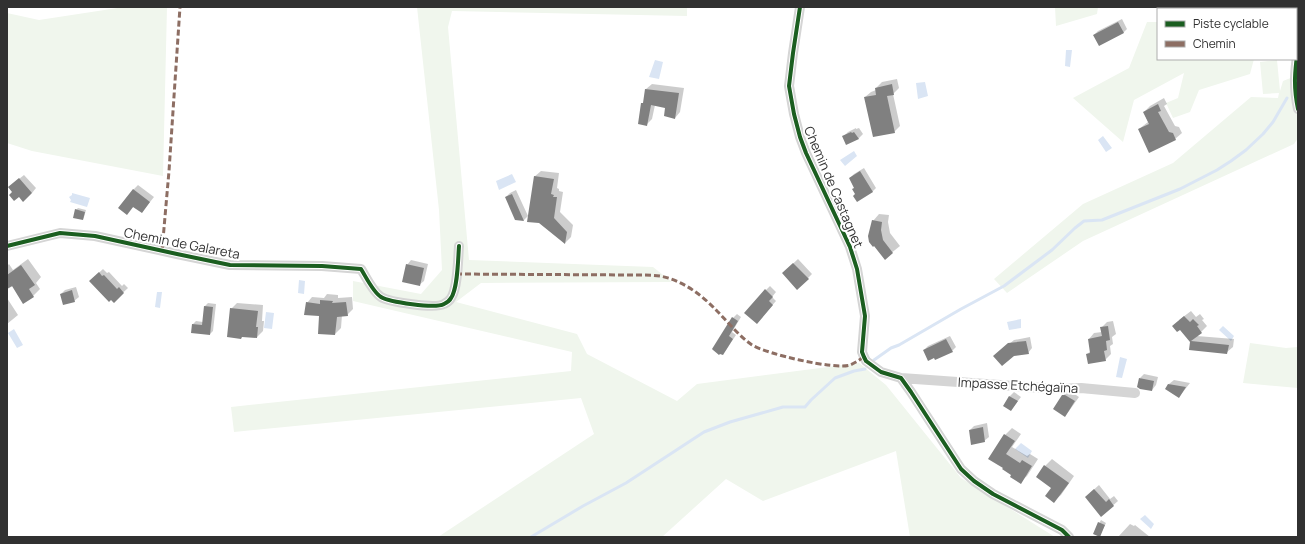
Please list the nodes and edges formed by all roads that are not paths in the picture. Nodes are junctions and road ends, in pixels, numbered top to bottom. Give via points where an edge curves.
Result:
1 (800, 7) edge
2 (1296, 60) edge
3 (1298, 109) edge
4 (7, 246) edge
5 (458, 246) dead end
6 (901, 378) junction
7 (1135, 393) dead end
8 (1068, 537) edge

1 - 6 street, Chemin de Castagnet via 789,86 800,137 850,247 857,269 866,316 862,352 864,357 882,372
2 - 3 street via 1294,93
4 - 5 street, Chemin de Galareta via 60,233 95,236 230,265 361,269 381,297 411,305 437,306 445,304 452,297 456,281
6 - 7 street, Impasse Etchégaïna
6 - 8 street via 961,469 993,494 1062,530

